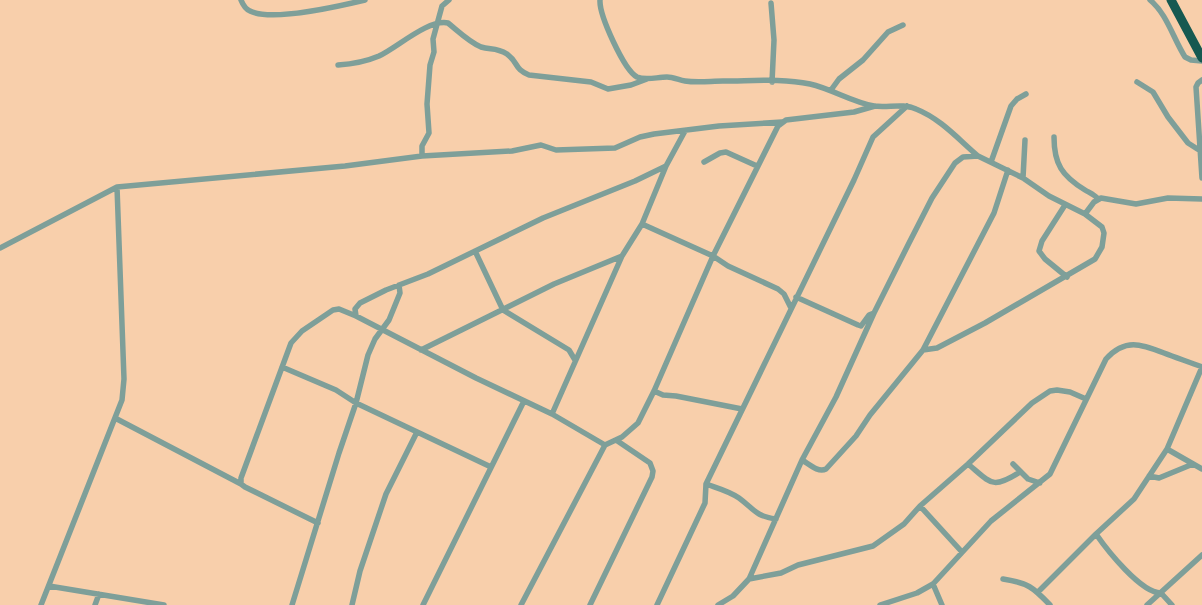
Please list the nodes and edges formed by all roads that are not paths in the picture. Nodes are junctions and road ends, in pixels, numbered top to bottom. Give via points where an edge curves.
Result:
1 (240, 0) edge
2 (363, 0) edge
3 (449, 0) edge
4 (600, 0) edge
5 (1150, 0) edge
6 (1171, 0) edge
7 (772, 3) dead end
8 (438, 23) junction
9 (903, 25) dead end
10 (1202, 60) edge
11 (338, 65) dead end
12 (647, 79) junction
13 (1202, 80) edge
14 (772, 82) junction
15 (1137, 82) dead end
16 (830, 90) junction
17 (1026, 94) dead end
18 (876, 106) junction
19 (907, 106) junction
20 (782, 122) junction
21 (685, 131) junction
22 (1054, 137) dead end
23 (1025, 140) dead end
24 (1199, 150) junction
25 (422, 156) junction
26 (978, 156) junction
27 (704, 162) dead end
28 (990, 162) junction
29 (666, 166) junction
30 (757, 166) junction
31 (1008, 170) junction
32 (1022, 178) junction
33 (1202, 178) edge
34 (117, 187) junction
35 (1098, 199) junction
36 (1202, 199) edge
37 (1065, 204) junction
38 (1085, 214) junction
39 (642, 224) junction
40 (0, 248) edge
41 (475, 251) junction
42 (622, 256) junction
43 (713, 256) junction
44 (1067, 277) junction
45 (399, 285) junction
46 (796, 297) junction
47 (791, 308) junction
48 (503, 310) junction
49 (874, 313) junction
50 (356, 316) junction
51 (381, 329) junction
52 (422, 350) junction
53 (923, 350) junction
54 (575, 360) junction
55 (1202, 367) edge
56 (282, 368) junction
57 (654, 391) junction
58 (1086, 399) junction
59 (524, 401) junction
60 (356, 403) junction
61 (742, 409) junction
62 (552, 414) junction
63 (115, 418) junction
64 (417, 432) junction
65 (616, 440) junction
66 (605, 444) junction
67 (1167, 449) junction
68 (802, 460) junction
69 (968, 464) junction
70 (1012, 464) dead end
71 (1192, 464) junction
72 (491, 467) junction
73 (1202, 469) edge
74 (1020, 472) junction
75 (1149, 476) junction
76 (1040, 483) junction
77 (241, 484) junction
78 (706, 484) junction
79 (920, 506) junction
80 (776, 519) junction
81 (318, 523) junction
82 (1096, 534) junction
83 (962, 552) junction
84 (1202, 555) edge
85 (749, 579) junction
86 (1003, 579) dead end
87 (932, 584) junction
88 (49, 586) junction
89 (1038, 592) junction
90 (1161, 593) junction
91 (99, 594) junction
92 (41, 605) edge
93 (95, 605) edge
94 (164, 605) edge
95 (292, 605) edge
96 (352, 605) edge
97 (423, 605) edge
98 (521, 605) edge
99 (590, 605) edge
100 (657, 605) edge
101 (718, 605) edge
102 (880, 605) edge
103 (942, 605) edge
104 (1050, 605) edge
105 (1146, 605) edge
106 (1172, 605) edge

1 - 2 street via 249,11 278,15
3 - 8 street via 442,6
4 - 12 street via 603,16 632,74
5 - 10 street via 1186,57
6 - 10 highway
7 - 14 street
8 - 11 street via 381,55
8 - 12 street via 448,23 481,47 495,48 506,54 521,72 529,75 591,82 608,89
8 - 25 street via 430,66 429,133 422,146
9 - 16 street via 888,32
12 - 14 street via 668,77 687,81
13 - 24 street via 1196,87
14 - 16 street via 800,82
15 - 24 street via 1153,92 1188,143
16 - 18 street
17 - 28 street via 1011,106
18 - 19 street
18 - 20 street
19 - 26 street via 952,130
19 - 46 street via 873,137
20 - 21 street
20 - 30 street
21 - 25 street via 647,136 615,148 556,150 541,145
21 - 29 street
22 - 35 street via 1056,160 1064,174
23 - 32 street
24 - 33 street
25 - 34 street
26 - 28 street
26 - 49 street via 959,160 943,180
27 - 30 street via 726,152
28 - 31 street
29 - 39 street
29 - 41 street via 636,182 543,218
30 - 43 street
31 - 32 street
31 - 53 street via 994,213
32 - 37 street
34 - 40 street
34 - 63 street via 124,389
35 - 36 street via 1136,204 1168,198
35 - 38 street
37 - 38 street
37 - 44 street via 1039,251
38 - 44 street via 1102,227 1102,247 1095,259
39 - 42 street
39 - 43 street
41 - 45 street
41 - 48 street
42 - 48 street via 554,284
42 - 54 street
43 - 47 street via 784,294
43 - 57 street
44 - 53 street via 985,324 936,348
45 - 50 street via 360,303 355,309
45 - 51 street via 397,301
46 - 47 street
46 - 49 street via 861,326
47 - 61 street
48 - 52 street
48 - 54 street via 569,350
49 - 68 street via 836,397
50 - 51 street
50 - 56 street via 339,309 318,319 291,343
51 - 52 street
51 - 60 street via 368,355
52 - 59 street
53 - 68 street via 826,469 818,470
54 - 62 street
55 - 58 street via 1144,345 1123,346 1106,359
55 - 67 street
56 - 60 street via 336,390
56 - 77 street
57 - 61 street
57 - 65 street via 638,423
58 - 69 street via 1065,390 1050,391 1032,403
58 - 76 street via 1050,474
59 - 62 street
59 - 72 street
60 - 64 street
60 - 81 street
61 - 78 street
62 - 66 street
63 - 77 street
63 - 88 street
64 - 72 street
64 - 96 street via 386,494 360,570
65 - 66 street
65 - 99 street via 650,463 653,471
66 - 98 street
67 - 71 street
67 - 75 street
68 - 80 street
69 - 74 street via 994,483 1008,480
69 - 79 street
70 - 74 street
71 - 73 street
71 - 75 street via 1159,478
72 - 97 street
74 - 76 street
75 - 82 street via 1134,499
76 - 83 street via 991,521
77 - 81 street
78 - 80 street via 734,495 752,511
78 - 100 street via 705,503
79 - 83 street
79 - 85 street via 904,524 873,546
80 - 85 street
81 - 95 street
82 - 89 street
82 - 90 street via 1118,562 1146,589
83 - 87 street
84 - 90 street
85 - 101 street
86 - 89 street via 1023,582
87 - 102 street via 917,593
87 - 103 street
88 - 91 street
88 - 92 street
89 - 104 street
90 - 105 street
90 - 106 street
91 - 93 street
91 - 94 street

